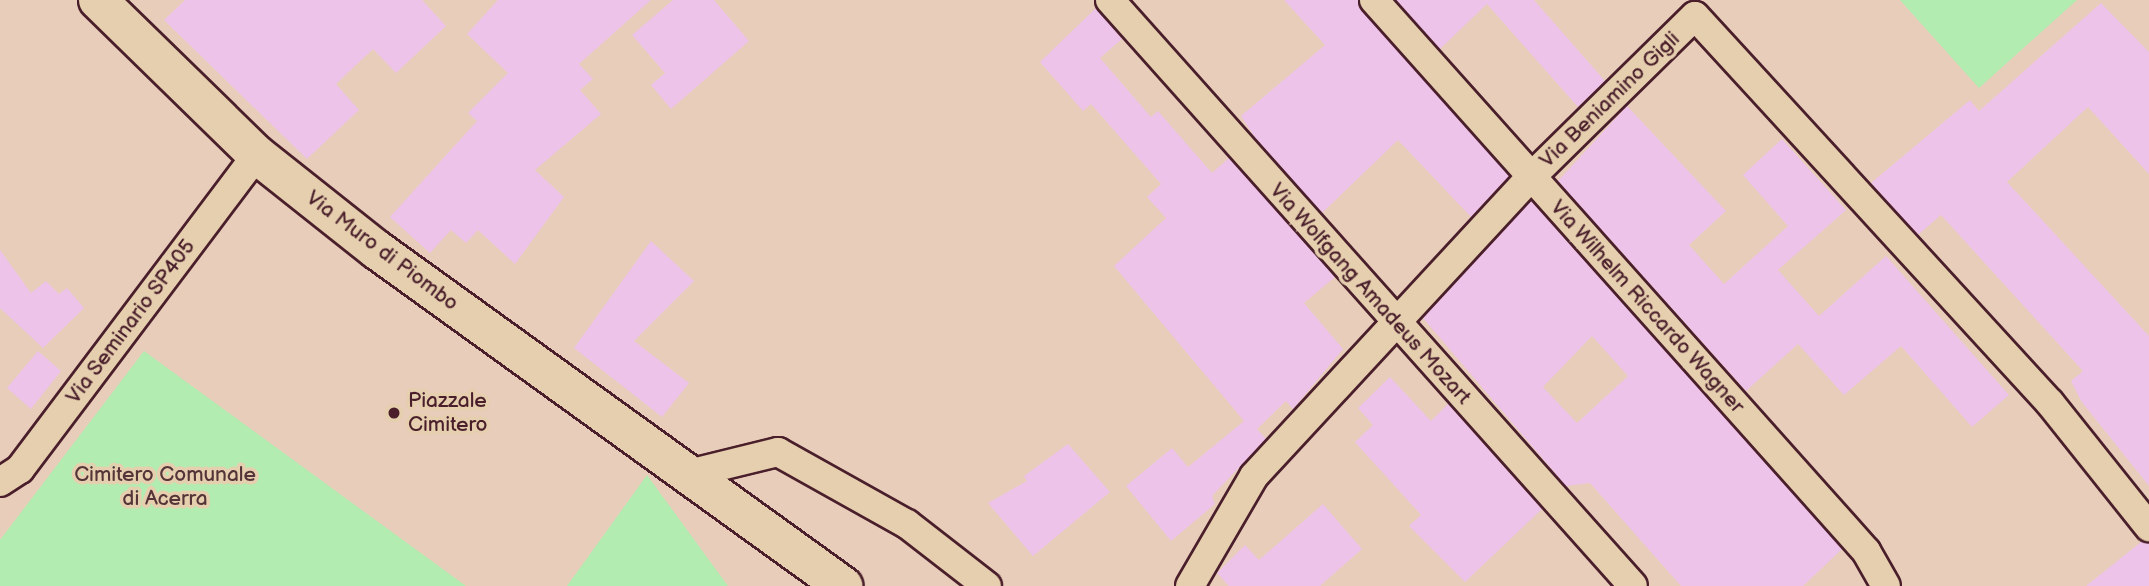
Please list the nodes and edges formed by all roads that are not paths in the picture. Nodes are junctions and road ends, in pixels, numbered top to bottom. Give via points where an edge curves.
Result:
1 (98, 0) edge
2 (1110, 0) edge
3 (1374, 0) edge
4 (257, 155) junction
5 (1530, 178) junction
6 (1395, 324) junction
7 (688, 474) junction
8 (10, 476) edge
9 (0, 495) edge
10 (2149, 527) edge
11 (842, 586) edge
12 (987, 586) edge
13 (1190, 586) edge
14 (1633, 586) edge
15 (1886, 586) edge

1 - 4 street, Via Muro di Piombo
2 - 6 street, Via Wolfgang Amadeus Mozart
3 - 5 street, Via Wilhelm Riccardo Wagner
4 - 7 street, Via Muro di Piombo
4 - 8 street, Via Seminario SP405
5 - 6 street, Via Beniamino Gigli
5 - 10 street, Via Beniamino Gigli via 1695,16 2050,403
5 - 15 street, Via Wilhelm Riccardo Wagner via 1866,551
6 - 13 street, Via Beniamino Gigli via 1254,476
6 - 14 street, Via Wolfgang Amadeus Mozart
7 - 11 street, Via Muro di Piombo
7 - 12 street via 778,452 907,524
8 - 9 street, Via Seminario SP405

